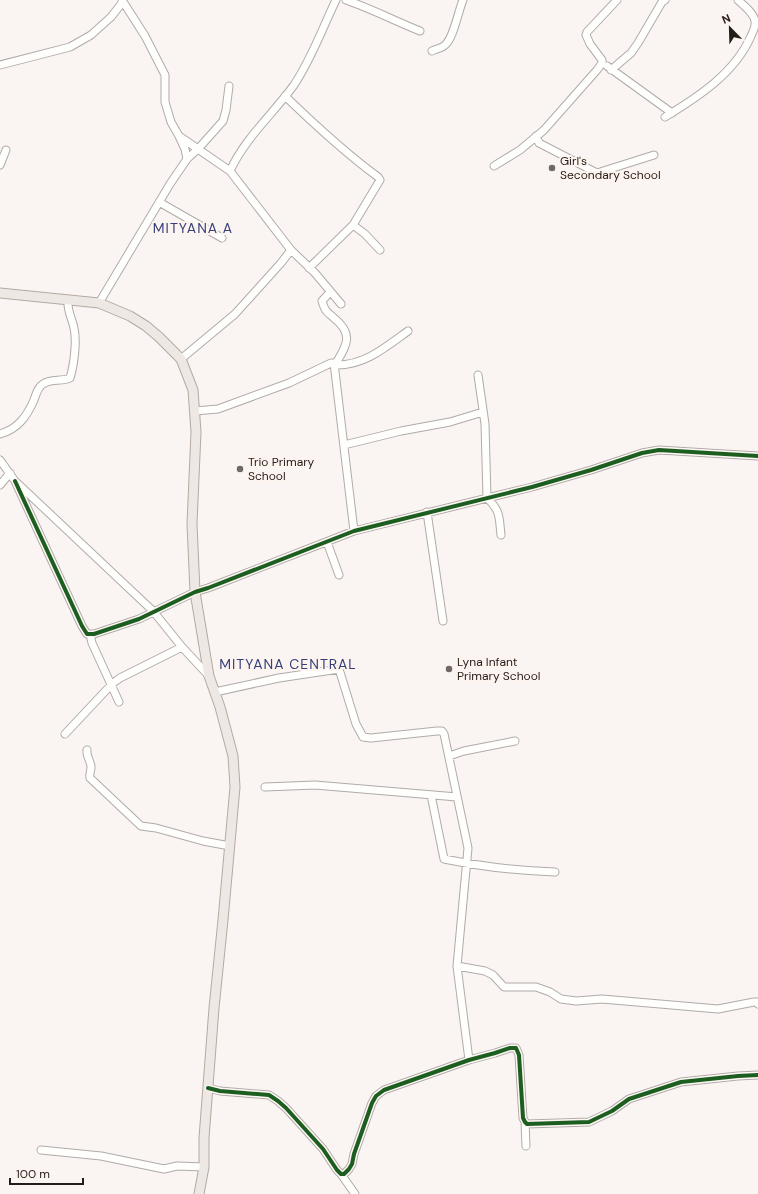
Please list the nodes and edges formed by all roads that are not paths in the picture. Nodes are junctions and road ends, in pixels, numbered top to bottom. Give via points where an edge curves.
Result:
1 (336, 0) edge
2 (346, 0) edge
3 (463, 0) edge
4 (616, 0) edge
5 (665, 0) edge
6 (738, 0) edge
7 (122, 1) edge
8 (420, 31) dead end
9 (432, 51) dead end
10 (602, 62) junction
11 (0, 65) edge
12 (611, 70) junction
13 (229, 86) dead end
14 (285, 96) junction
15 (672, 113) junction
16 (665, 117) dead end
17 (179, 136) junction
18 (536, 136) junction
19 (198, 149) junction
20 (6, 150) dead end
21 (654, 155) dead end
22 (187, 159) junction
23 (0, 165) edge
24 (494, 166) dead end
25 (230, 170) junction
26 (159, 202) junction
27 (353, 225) junction
28 (222, 238) dead end
29 (291, 250) junction
30 (380, 250) dead end
31 (310, 268) junction
32 (330, 292) junction
33 (0, 293) edge
34 (68, 300) junction
35 (99, 303) junction
36 (341, 304) dead end
37 (408, 331) dead end
38 (181, 359) junction
39 (335, 365) junction
40 (478, 375) dead end
41 (196, 411) junction
42 (483, 412) junction
43 (0, 434) edge
44 (344, 445) junction
45 (757, 457) edge
46 (0, 460) edge
47 (10, 473) junction
48 (16, 482) junction
49 (0, 485) edge
50 (487, 498) junction
51 (427, 512) junction
52 (354, 531) junction
53 (501, 535) dead end
54 (327, 542) junction
55 (339, 575) dead end
56 (195, 592) junction
57 (153, 611) junction
58 (443, 621) dead end
59 (90, 634) junction
60 (182, 647) junction
61 (209, 676) junction
62 (112, 684) junction
63 (215, 692) junction
64 (119, 702) dead end
65 (65, 734) dead end
66 (515, 741) dead end
67 (87, 750) dead end
68 (449, 756) junction
69 (265, 787) dead end
70 (431, 795) junction
71 (457, 797) junction
72 (230, 846) junction
73 (466, 863) junction
74 (554, 872) dead end
75 (457, 966) junction
76 (758, 1004) edge
77 (469, 1060) junction
78 (758, 1076) edge
79 (208, 1088) junction
80 (525, 1122) junction
81 (526, 1146) dead end
82 (41, 1150) dead end
83 (204, 1167) junction
84 (341, 1174) junction
85 (199, 1194) edge
86 (355, 1194) edge

1 - 14 street via 305,68
2 - 8 street
3 - 9 street via 451,36 441,48
4 - 10 street via 586,35
5 - 12 street via 631,53
6 - 15 street via 753,16 755,23 749,41 739,58 719,78 696,98
7 - 11 street via 111,18 91,35 70,47
7 - 17 street via 145,36 165,75 165,102
10 - 12 street
10 - 18 street
12 - 15 street
13 - 19 street via 223,121
14 - 25 street via 241,150
14 - 27 street via 354,160 380,180
15 - 16 street
17 - 19 street
17 - 22 street
18 - 21 street via 539,143 597,173
18 - 24 street via 520,150
19 - 22 street
19 - 25 street
20 - 23 street
22 - 26 street
25 - 29 street
26 - 28 street
26 - 35 street
27 - 30 street
27 - 31 street
29 - 31 street
29 - 38 street via 235,314
31 - 32 street
32 - 36 street
32 - 39 street via 322,301 325,311 336,320 348,338
33 - 34 main road
34 - 35 main road
34 - 43 street via 67,308 75,338 70,378 47,381 39,386 31,406 19,424
35 - 38 main road via 146,326
37 - 39 street via 374,356 362,361
38 - 41 main road via 191,383
39 - 41 street via 331,363 289,383 218,409
39 - 44 street
40 - 42 street
41 - 56 main road via 192,524
42 - 44 street via 450,422
42 - 50 street
44 - 52 street
45 - 50 street via 723,453 650,451 578,474
46 - 47 street
47 - 48 street
47 - 49 street
48 - 57 street
48 - 59 street via 82,626 85,632
50 - 51 street
50 - 53 street via 496,506
51 - 52 street
51 - 58 street
52 - 54 street
54 - 55 street
54 - 56 street
56 - 57 street
56 - 61 main road
57 - 59 street via 108,630
57 - 60 street
59 - 62 street
60 - 61 street
60 - 62 street
61 - 63 main road
62 - 64 street
62 - 65 street
63 - 68 street via 279,678 339,669 356,724 363,737 442,731 446,737
63 - 72 main road via 233,756 235,787
66 - 68 street
67 - 72 street via 91,767 90,778 138,824
68 - 71 street
69 - 70 street via 315,785
70 - 71 street
70 - 73 street via 442,857
71 - 73 street via 468,848
72 - 79 main road
73 - 74 street via 533,872
73 - 75 street
75 - 76 street via 485,971 493,975 504,987 536,987 567,1000 602,999 718,1009 754,1002
75 - 77 street
77 - 80 street via 516,1048 520,1062
77 - 84 street via 401,1083 376,1096 352,1164 346,1173
78 - 80 street via 681,1082 629,1099 589,1122
79 - 83 main road
79 - 84 street via 268,1095 278,1101 323,1149
80 - 81 street
82 - 83 street via 101,1156 164,1169 177,1166
83 - 85 main road
84 - 86 street

